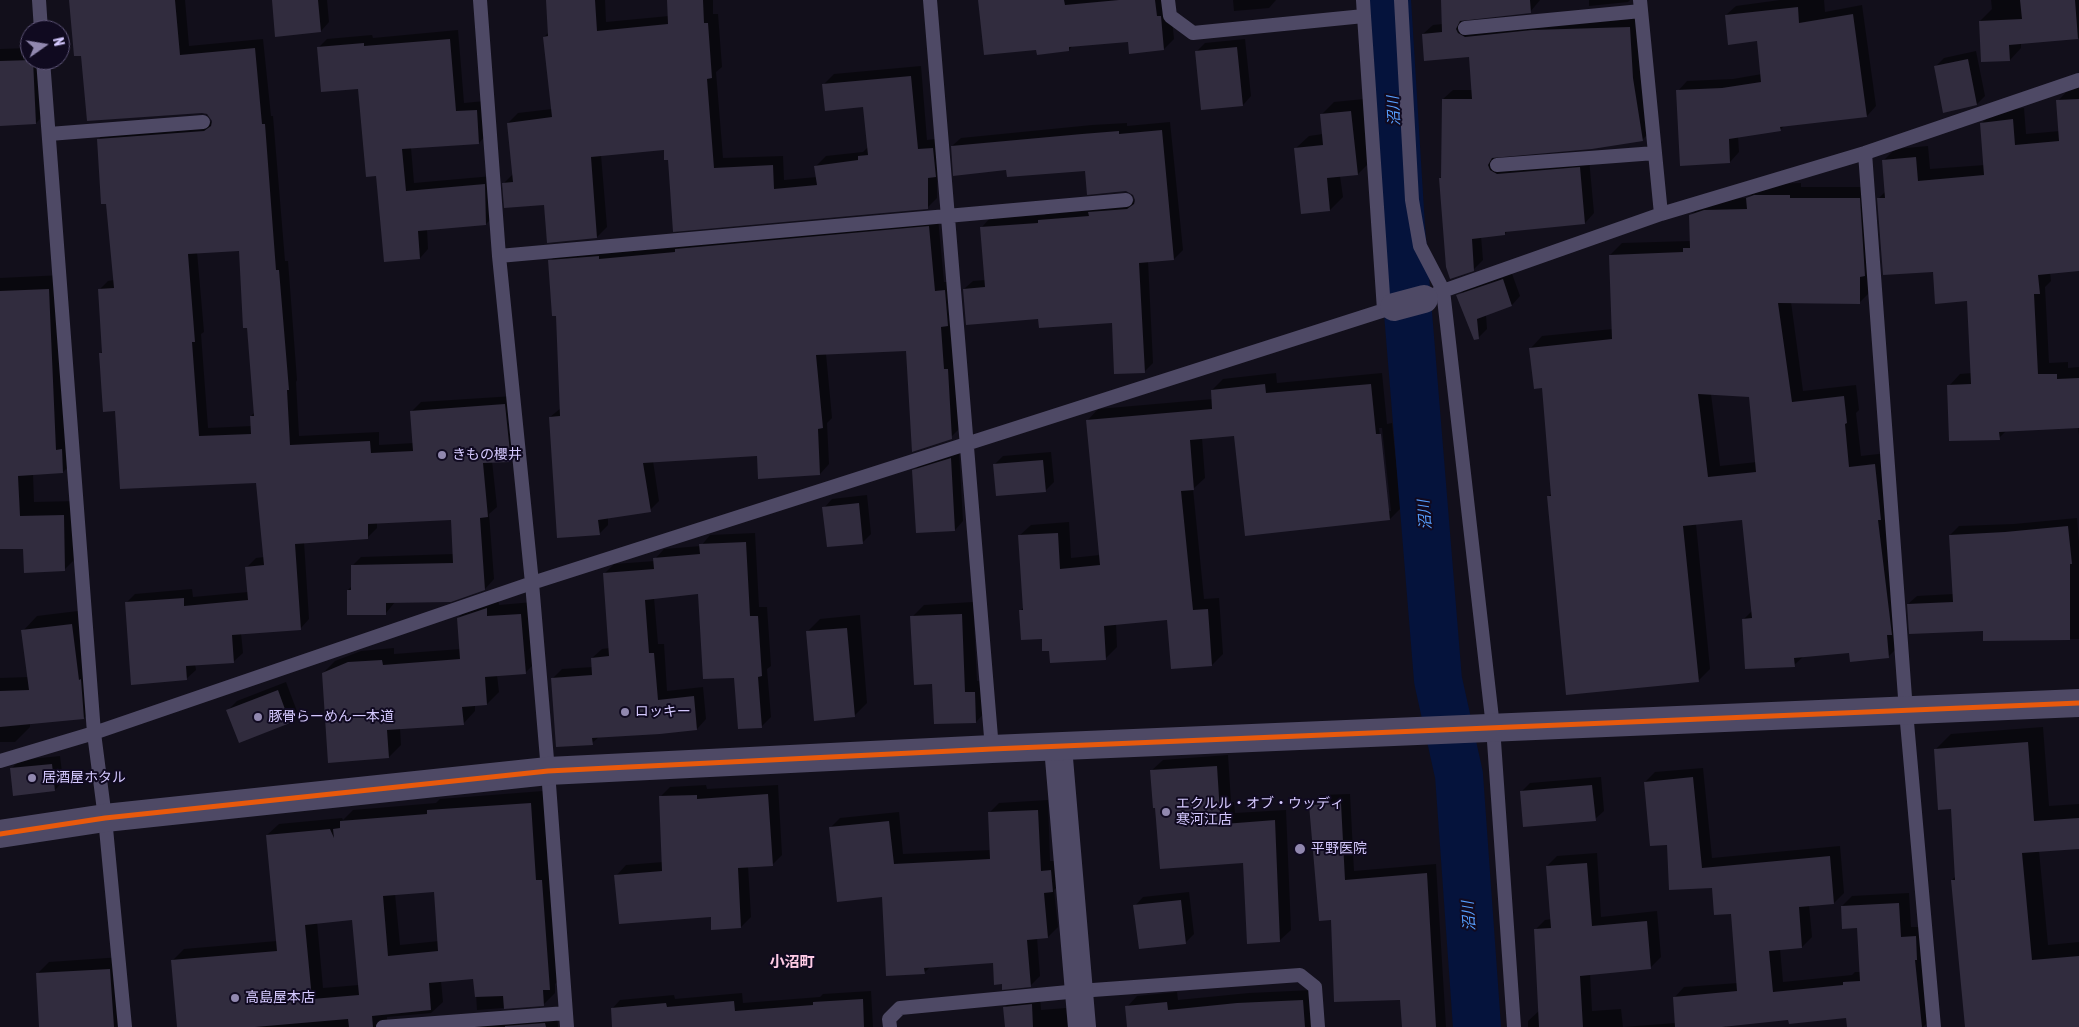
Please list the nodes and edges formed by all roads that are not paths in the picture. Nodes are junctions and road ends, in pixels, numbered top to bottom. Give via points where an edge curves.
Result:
1 (39, 0) edge
2 (480, 0) edge
3 (930, 0) edge
4 (1168, 0) edge
5 (1363, 0) edge
6 (1401, 0) edge
7 (1641, 6) edge
8 (1364, 16) junction
9 (40, 20) edge
10 (1465, 28) dead end
11 (44, 70) edge
12 (2079, 80) edge
13 (203, 122) dead end
14 (49, 134) junction
15 (1655, 153) junction
16 (1865, 153) junction
17 (1496, 165) dead end
18 (1126, 200) dead end
19 (1661, 214) junction
20 (948, 215) junction
21 (499, 256) junction
22 (1434, 294) junction
23 (1389, 309) junction
24 (967, 443) junction
25 (532, 583) junction
26 (2079, 703) edge
27 (1906, 711) junction
28 (1493, 727) junction
29 (94, 733) junction
30 (1058, 747) junction
31 (992, 749) junction
32 (0, 761) edge
33 (548, 771) junction
34 (105, 818) junction
35 (0, 834) edge
36 (1079, 991) junction
37 (566, 1013) junction
38 (125, 1027) edge
39 (383, 1027) edge
40 (567, 1027) edge
41 (890, 1027) edge
42 (1082, 1027) edge
43 (1318, 1027) edge
44 (1514, 1027) edge
45 (1934, 1027) edge

1 - 9 lane
2 - 21 lane
3 - 20 lane
4 - 8 lane via 1170,16 1193,33
5 - 8 lane
6 - 22 lane via 1412,200 1420,246
7 - 10 lane
7 - 15 lane
8 - 23 lane
11 - 14 lane
12 - 16 lane
13 - 14 lane
14 - 29 lane
15 - 17 lane
15 - 19 lane
16 - 19 lane
16 - 27 lane
18 - 20 lane
19 - 22 lane
20 - 21 lane
20 - 24 lane
21 - 25 lane
22 - 23 street
22 - 28 lane
23 - 24 lane
24 - 25 lane
24 - 31 lane
25 - 29 lane
25 - 33 lane
26 - 27 street
27 - 28 street
27 - 45 lane
28 - 30 street
28 - 44 lane
29 - 32 lane
29 - 34 lane
30 - 31 street
30 - 36 street
31 - 33 street
33 - 34 street
33 - 37 lane
34 - 35 street
34 - 38 lane
36 - 41 lane via 900,1008 889,1019
36 - 42 street
36 - 43 lane via 1300,975 1315,987
37 - 39 lane
37 - 40 lane

